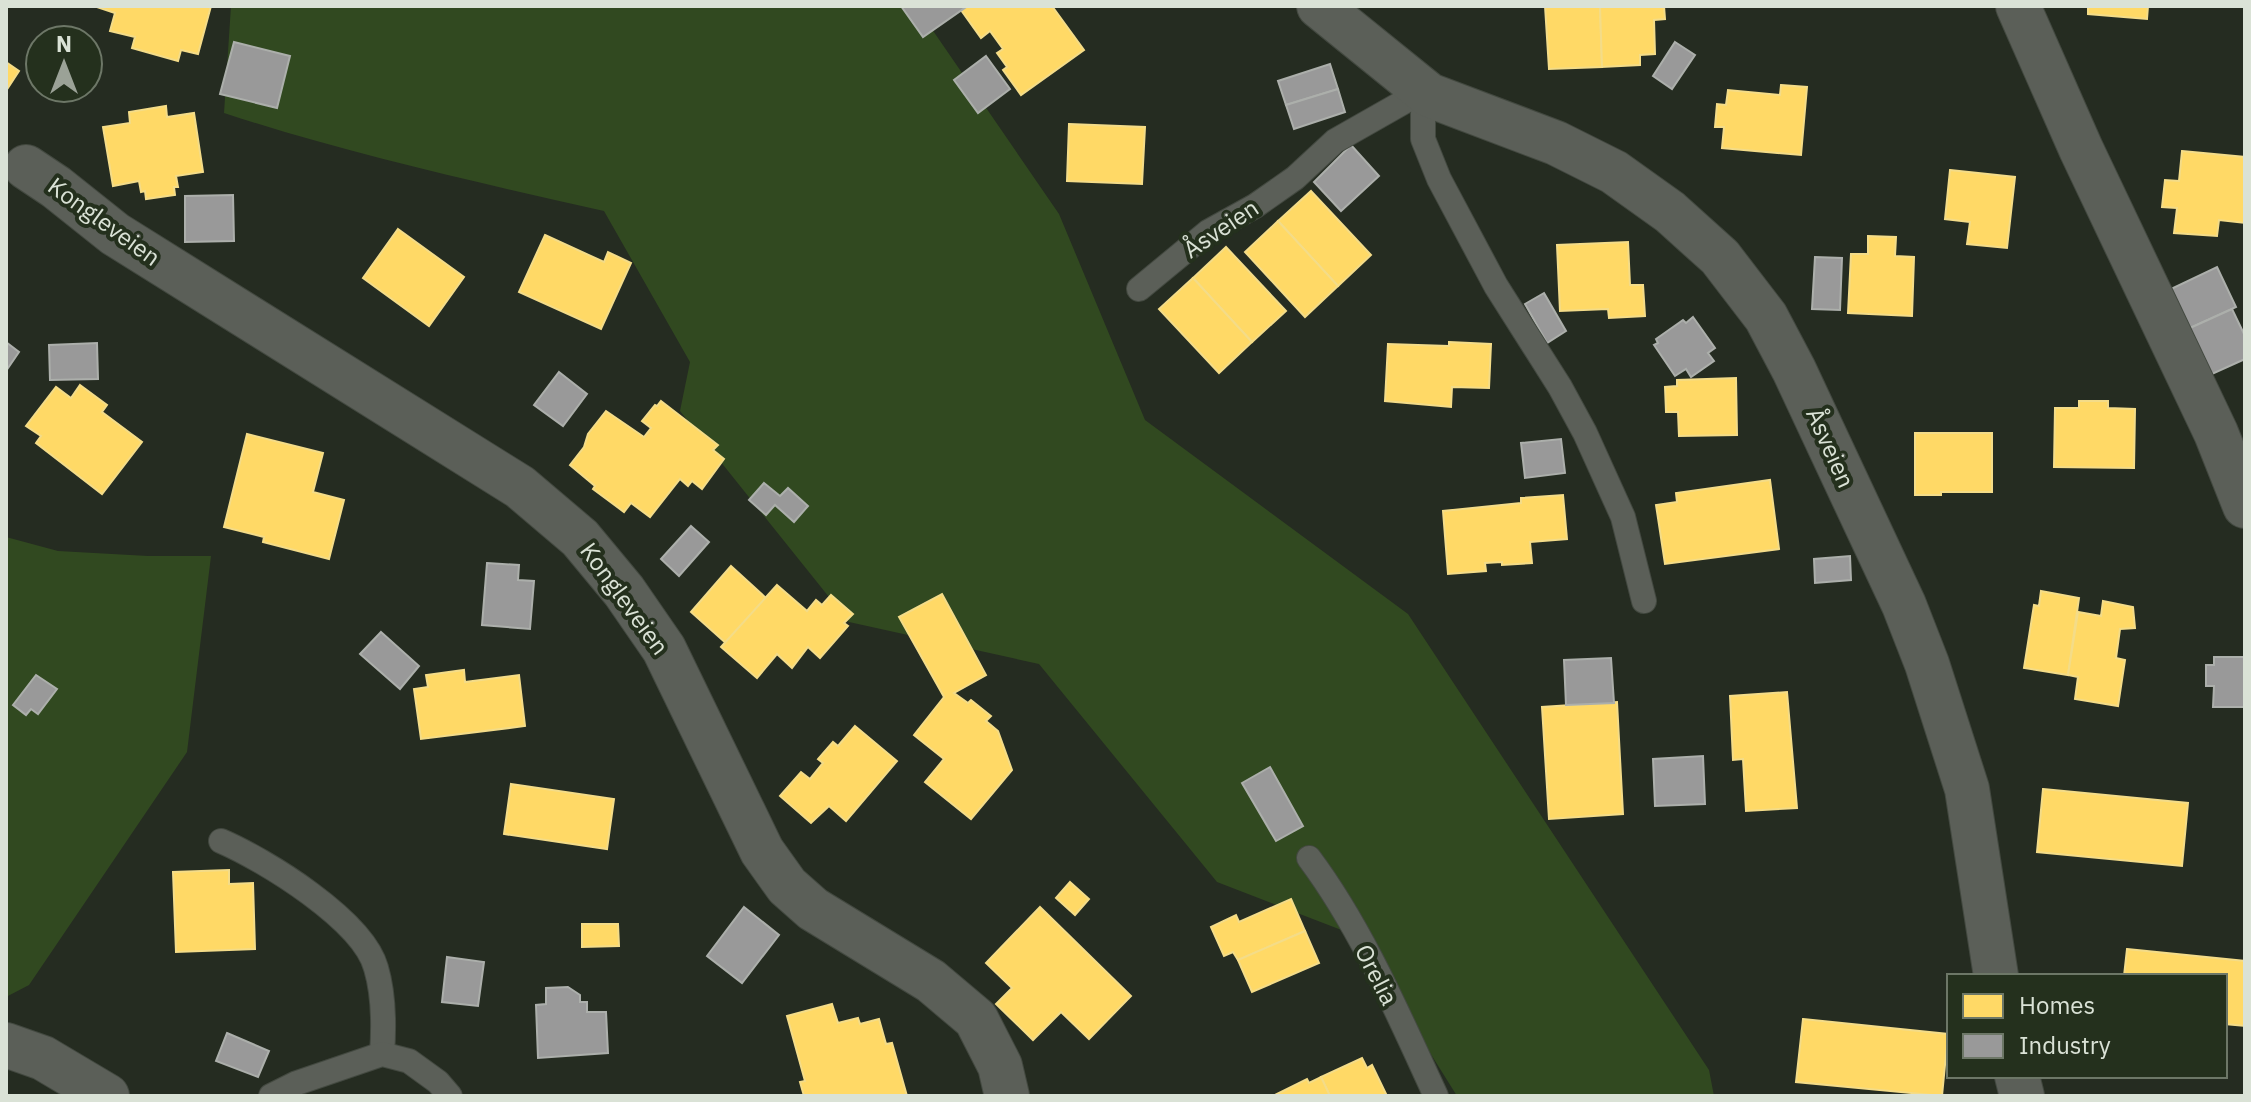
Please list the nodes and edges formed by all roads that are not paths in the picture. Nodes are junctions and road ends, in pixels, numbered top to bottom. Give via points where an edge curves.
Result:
1 (1319, 6) edge
2 (2018, 6) edge
3 (1426, 93) junction
4 (26, 167) dead end
5 (1139, 289) dead end
6 (2245, 506) edge
7 (1644, 601) dead end
8 (221, 841) dead end
9 (1309, 858) dead end
10 (1996, 974) edge
11 (6, 1045) edge
12 (382, 1054) junction
13 (107, 1096) edge
14 (271, 1096) edge
15 (450, 1096) edge
16 (1007, 1096) edge
17 (1436, 1096) edge

1 - 3 street, Åsveien
2 - 6 street
3 - 5 lane, Åsveien via 1335,141 1295,178 1208,232
3 - 7 lane via 1423,139 1439,179 1585,433 1623,517
3 - 10 street, Åsveien via 1556,143 1614,172 1720,257 1766,317 1927,664 1967,789
4 - 16 street, Kongleveien via 115,234 520,487 580,538 664,649 762,851 787,886 813,909 931,981 976,1019 1000,1066
8 - 12 lane via 302,887 356,934 376,966
9 - 17 lane, Orelia via 1366,952
11 - 13 street via 43,1058
12 - 14 lane
12 - 15 lane via 409,1061

